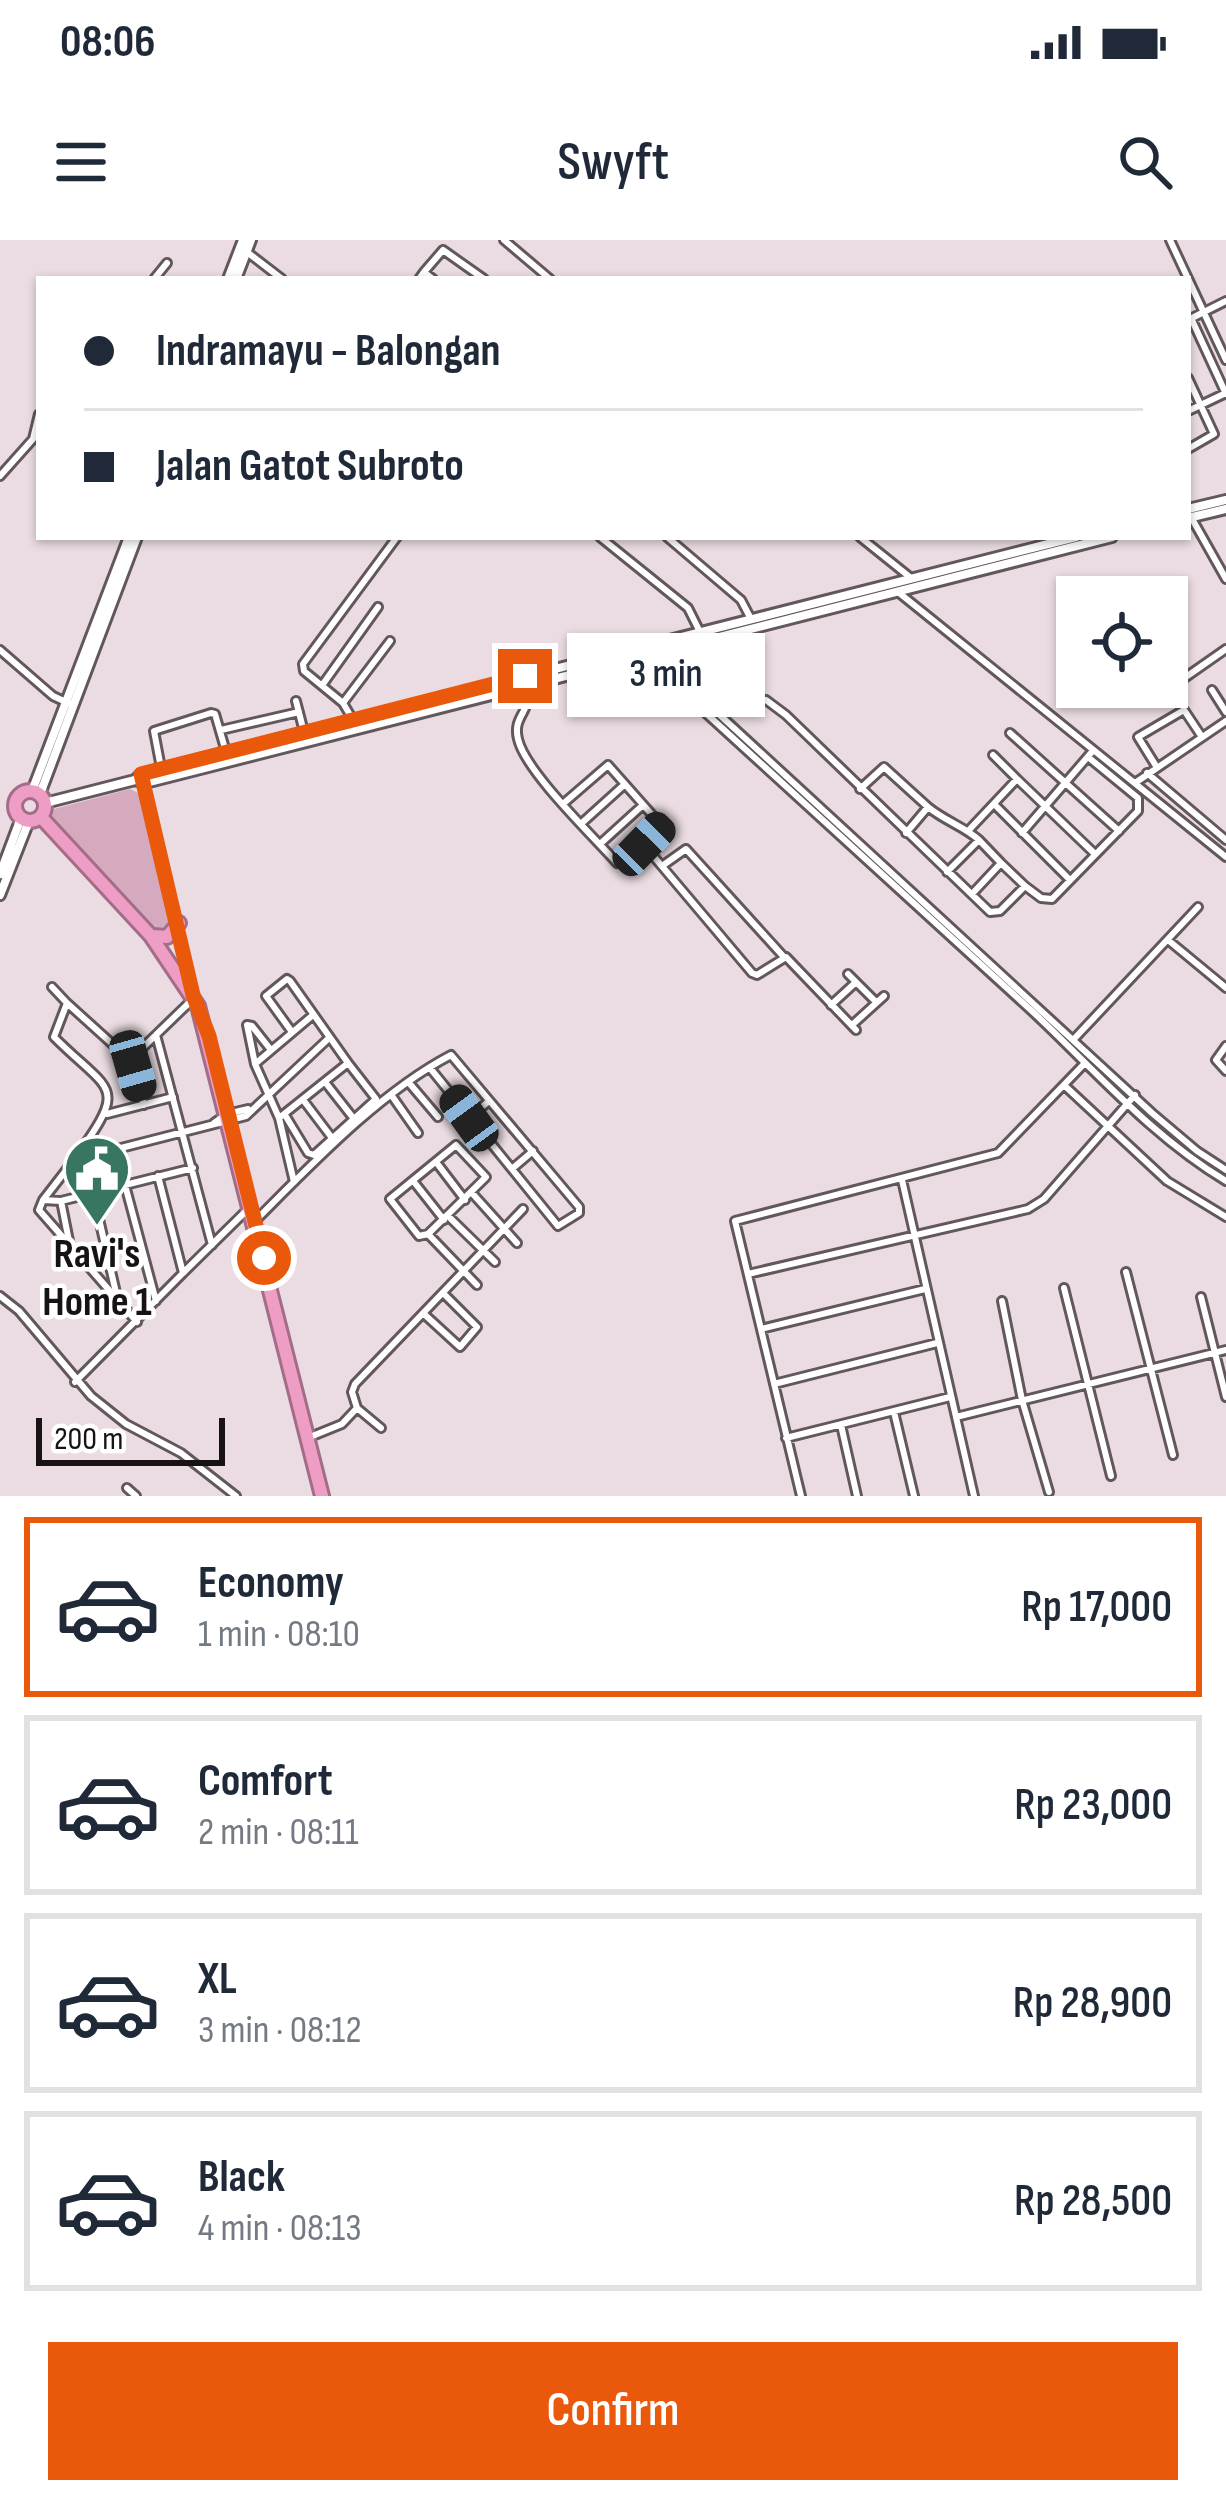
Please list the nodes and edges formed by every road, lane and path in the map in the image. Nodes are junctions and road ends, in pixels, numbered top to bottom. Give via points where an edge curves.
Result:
1 (247, 240) edge
2 (504, 240) edge
3 (1170, 240) edge
4 (251, 255) junction
5 (167, 263) dead end
6 (156, 276) edge
7 (233, 276) edge
8 (234, 276) edge
9 (278, 276) edge
10 (421, 276) edge
11 (480, 276) edge
12 (546, 276) edge
13 (1187, 276) edge
14 (1191, 284) edge
15 (1226, 301) edge
16 (1204, 312) junction
17 (1191, 318) edge
18 (1191, 323) edge
19 (1226, 359) edge
20 (1191, 384) edge
21 (1226, 393) edge
22 (1201, 404) junction
23 (1191, 409) edge
24 (36, 427) edge
25 (1191, 447) edge
26 (0, 476) edge
27 (1226, 500) edge
28 (1226, 509) edge
29 (1191, 514) edge
30 (1191, 515) edge
31 (1191, 518) edge
32 (132, 540) edge
33 (395, 540) edge
34 (604, 540) edge
35 (671, 540) edge
36 (864, 540) edge
37 (1064, 540) edge
38 (1100, 540) edge
39 (909, 579) junction
40 (1226, 579) edge
41 (896, 589) junction
42 (378, 607) dead end
43 (751, 619) junction
44 (700, 632) junction
45 (390, 641) dead end
46 (688, 645) junction
47 (652, 649) junction
48 (1226, 649) edge
49 (0, 650) edge
50 (1188, 675) edge
51 (323, 684) junction
52 (527, 687) junction
53 (1212, 690) dead end
54 (63, 701) junction
55 (296, 701) dead end
56 (343, 703) junction
57 (413, 709) junction
58 (299, 712) junction
59 (1226, 712) edge
60 (400, 713) junction
61 (353, 720) junction
62 (1226, 721) edge
63 (221, 730) junction
64 (304, 732) junction
65 (1010, 733) dead end
66 (1202, 737) junction
67 (226, 752) junction
68 (1090, 754) junction
69 (993, 755) dead end
70 (210, 761) junction
71 (1156, 766) junction
72 (161, 769) junction
73 (1146, 774) junction
74 (140, 779) junction
75 (1017, 779) junction
76 (1134, 783) junction
77 (625, 784) junction
78 (1065, 784) junction
79 (860, 789) junction
80 (0, 799) edge
81 (564, 803) junction
82 (15, 804) junction
83 (994, 804) junction
84 (643, 805) junction
85 (1046, 806) junction
86 (35, 807) junction
87 (928, 807) junction
88 (582, 823) junction
89 (968, 830) junction
90 (1119, 832) junction
91 (905, 833) junction
92 (1022, 833) junction
93 (979, 840) junction
94 (1226, 840) edge
95 (600, 844) junction
96 (644, 844) junction
97 (1095, 854) junction
98 (1226, 857) edge
99 (1001, 863) junction
100 (662, 866) junction
101 (947, 872) junction
102 (0, 874) edge
103 (1070, 880) junction
104 (1025, 886) junction
105 (0, 895) edge
106 (971, 895) junction
107 (1198, 907) dead end
108 (179, 923) junction
109 (152, 936) junction
110 (1168, 940) junction
111 (783, 956) junction
112 (848, 974) dead end
113 (856, 982) junction
114 (52, 987) dead end
115 (1226, 988) edge
116 (194, 996) junction
117 (68, 1003) junction
118 (831, 1005) junction
119 (1040, 1013) junction
120 (314, 1015) junction
121 (292, 1032) junction
122 (156, 1035) junction
123 (329, 1038) junction
124 (1074, 1039) junction
125 (1226, 1046) edge
126 (271, 1050) junction
127 (1089, 1059) junction
128 (130, 1060) junction
129 (348, 1063) junction
130 (255, 1064) junction
131 (430, 1068) junction
132 (1226, 1071) edge
133 (325, 1082) junction
134 (410, 1084) junction
135 (1065, 1086) junction
136 (266, 1094) junction
137 (1135, 1095) junction
138 (392, 1096) junction
139 (173, 1097) junction
140 (304, 1101) junction
141 (489, 1101) junction
142 (1127, 1104) junction
143 (144, 1105) junction
144 (107, 1114) junction
145 (282, 1116) junction
146 (228, 1118) junction
147 (438, 1118) dead end
148 (469, 1118) junction
149 (354, 1119) junction
150 (1107, 1125) junction
151 (182, 1132) junction
152 (418, 1133) dead end
153 (332, 1138) junction
154 (533, 1151) junction
155 (74, 1160) junction
156 (436, 1162) junction
157 (193, 1168) junction
158 (512, 1169) junction
159 (1226, 1170) edge
160 (158, 1176) junction
161 (902, 1180) junction
162 (1226, 1181) edge
163 (294, 1182) junction
164 (414, 1182) junction
165 (125, 1185) junction
166 (93, 1193) junction
167 (468, 1197) junction
168 (44, 1200) junction
169 (61, 1202) junction
170 (250, 1206) junction
171 (523, 1209) dead end
172 (1226, 1217) edge
173 (446, 1218) junction
174 (254, 1221) junction
175 (504, 1229) junction
176 (428, 1234) junction
177 (914, 1237) junction
178 (518, 1244) dead end
179 (212, 1245) junction
180 (70, 1246) junction
181 (484, 1250) junction
182 (496, 1262) dead end
183 (463, 1271) junction
184 (1126, 1272) dead end
185 (183, 1273) junction
186 (748, 1274) junction
187 (477, 1285) dead end
188 (1064, 1288) dead end
189 (925, 1289) junction
190 (443, 1293) junction
191 (0, 1296) edge
192 (1201, 1297) dead end
193 (118, 1301) junction
194 (156, 1301) junction
195 (1002, 1301) dead end
196 (424, 1314) junction
197 (137, 1322) junction
198 (761, 1329) junction
199 (937, 1343) junction
200 (1226, 1350) edge
201 (1214, 1354) junction
202 (1148, 1369) junction
203 (75, 1382) junction
204 (774, 1384) junction
205 (1086, 1385) junction
206 (950, 1397) junction
207 (1226, 1397) edge
208 (1022, 1400) junction
209 (357, 1408) junction
210 (894, 1412) junction
211 (956, 1417) junction
212 (841, 1425) junction
213 (381, 1429) dead end
214 (307, 1438) junction
215 (786, 1438) junction
216 (1173, 1455) dead end
217 (1111, 1476) dead end
218 (127, 1488) dead end
219 (1049, 1492) dead end
220 (136, 1496) edge
221 (236, 1496) edge
222 (322, 1496) edge
223 (800, 1496) edge
224 (857, 1496) edge
225 (914, 1496) edge
226 (974, 1496) edge

1 - 4 street
1 - 7 street
2 - 12 street
3 - 13 street
4 - 8 street
4 - 9 street
5 - 6 street
10 - 11 street via 442,250
14 - 16 street
15 - 16 street
16 - 17 street
16 - 19 street
18 - 21 street
20 - 22 street
21 - 22 street
22 - 23 street
22 - 25 street via 1214,434
24 - 26 street
27 - 29 street
28 - 30 street
31 - 40 street
32 - 54 street
33 - 51 street via 303,664
34 - 44 street via 688,608
35 - 43 street via 741,600
36 - 39 street
37 - 39 street
38 - 41 street
39 - 41 street
41 - 43 street
41 - 46 street
41 - 68 street
42 - 51 street
43 - 44 street
44 - 47 street
45 - 56 street
46 - 47 street
46 - 79 street via 746,699 766,700 786,715
47 - 52 street
47 - 57 street
47 - 119 street via 674,684
48 - 50 street
49 - 54 street
51 - 56 street
52 - 57 street
52 - 81 street via 520,746
53 - 59 street
54 - 86 street
55 - 58 street
56 - 61 street
57 - 60 street
58 - 63 street
58 - 64 street
60 - 61 street
60 - 70 street
61 - 64 street
62 - 66 street
63 - 67 street
63 - 72 street via 211,713 154,731
64 - 67 street
65 - 78 street
66 - 71 street
66 - 71 street via 1184,710 1177,712 1138,737
67 - 70 street
68 - 76 street
68 - 78 street
68 - 90 street via 1139,800
69 - 75 street
70 - 72 street
70 - 74 street
71 - 73 street
72 - 74 street
73 - 76 street
73 - 94 street
74 - 86 street
74 - 108 street
75 - 83 street
75 - 85 street
76 - 98 street
77 - 81 street via 607,764
77 - 84 street
77 - 88 street
78 - 85 street
78 - 90 street
79 - 87 street via 886,767
79 - 91 street
80 - 82 highway
81 - 88 street
82 - 86 highway
82 - 86 highway via 20,795
83 - 89 street
83 - 92 street
84 - 95 street
84 - 96 street via 662,826
85 - 92 street
85 - 97 street
86 - 102 street
86 - 105 street
86 - 109 highway
87 - 89 street
87 - 91 street
88 - 95 street
89 - 93 street
90 - 97 street
91 - 101 street
92 - 103 street
93 - 99 street
93 - 101 street
95 - 96 street via 619,864
96 - 100 street
97 - 103 street
99 - 104 street
99 - 106 street
100 - 111 street via 686,849
100 - 111 street via 752,973
101 - 106 street
103 - 104 street via 1046,900
104 - 106 street via 996,913
107 - 110 street
108 - 109 highway via 167,937
108 - 116 street
109 - 116 highway
110 - 115 street
110 - 124 street
111 - 118 street
112 - 113 street
113 - 118 street
113 - 118 street via 880,999 854,1027
114 - 117 street
116 - 122 street
116 - 146 highway
117 - 128 street
117 - 144 street via 54,1037 103,1082
119 - 124 street
119 - 127 street
120 - 121 street
120 - 121 street via 288,980 267,993
120 - 123 street
121 - 126 street
122 - 128 street
122 - 139 street
123 - 129 street
123 - 136 street
124 - 127 street
125 - 132 street via 1216,1060
126 - 130 street
126 - 130 street via 247,1025
127 - 135 street
127 - 137 street
127 - 142 street
128 - 143 street
129 - 133 street
129 - 149 street via 376,1098
130 - 136 street
131 - 134 street
131 - 141 street via 453,1055
131 - 148 street
133 - 140 street
133 - 149 street
134 - 138 street
134 - 147 street
135 - 150 street
135 - 161 street via 998,1153
136 - 145 street
136 - 146 street via 245,1116
137 - 142 street
137 - 159 street
138 - 152 street
138 - 163 street
139 - 143 street
139 - 151 street
140 - 145 street
140 - 153 street
141 - 148 street
141 - 154 street
142 - 150 street
142 - 162 street
143 - 144 street
144 - 155 street
145 - 153 street via 310,1155
145 - 163 street
146 - 151 street
146 - 170 highway
148 - 158 street
149 - 153 street
150 - 172 street via 1167,1180
150 - 177 street via 1037,1204
151 - 155 street
151 - 157 street
154 - 158 street
154 - 158 street via 579,1213 558,1226
155 - 168 street
156 - 164 street
156 - 167 street
156 - 167 street via 459,1146 486,1177
157 - 160 street
157 - 179 street
160 - 165 street
160 - 185 street
161 - 177 street
161 - 186 street via 738,1218
163 - 174 street
164 - 173 street
164 - 176 street via 390,1200 418,1236
165 - 166 street
165 - 194 street
166 - 169 street
166 - 193 street
167 - 173 street
167 - 175 street
168 - 169 street
168 - 180 street via 39,1210
169 - 180 street
170 - 174 highway
170 - 179 street
171 - 175 street
173 - 176 street
173 - 181 street
174 - 214 highway
175 - 178 street
175 - 181 street
176 - 183 street
177 - 186 street
177 - 189 street
179 - 185 street
180 - 193 street
181 - 182 street
181 - 183 street
183 - 187 street
183 - 190 street
184 - 202 street
185 - 194 street
186 - 198 street
188 - 205 street
189 - 198 street
189 - 199 street
190 - 196 street
190 - 196 street via 476,1327 460,1347
191 - 203 street
192 - 201 street
193 - 197 street
194 - 197 street
195 - 208 street
196 - 209 street via 355,1384
197 - 203 street
198 - 204 street
199 - 204 street
199 - 206 street
200 - 201 street
201 - 202 street
201 - 207 street
202 - 205 street
202 - 216 street
203 - 221 street
204 - 215 street
205 - 208 street
205 - 217 street
206 - 210 street
206 - 211 street
208 - 211 street
208 - 219 street
209 - 213 street
209 - 214 street via 342,1424
210 - 212 street
210 - 225 street
211 - 226 street
212 - 215 street
212 - 224 street
214 - 222 highway
215 - 223 street
218 - 220 street

